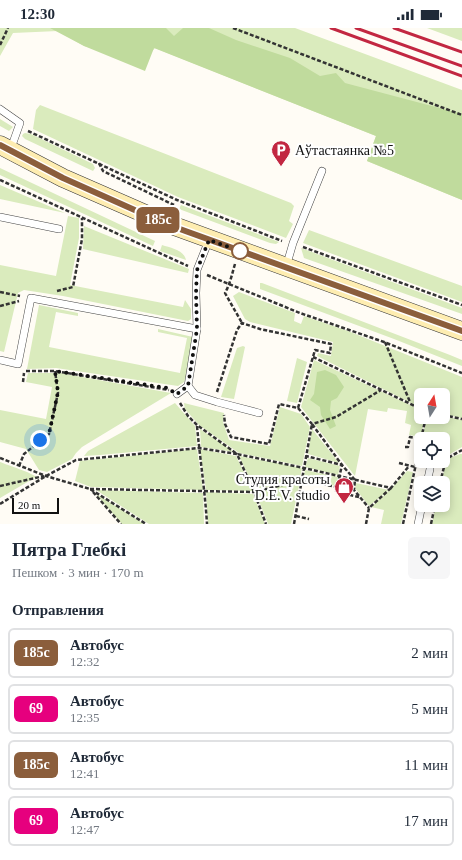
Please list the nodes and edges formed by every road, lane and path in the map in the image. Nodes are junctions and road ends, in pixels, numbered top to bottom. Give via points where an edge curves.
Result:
1 (8, 28) edge
2 (233, 28) edge
3 (0, 45) edge
4 (0, 109) edge
5 (462, 115) edge
6 (19, 128) junction
7 (5, 148) edge
8 (99, 163) junction
9 (322, 172) dead end
10 (0, 180) edge
11 (174, 205) dead end
12 (0, 217) edge
13 (82, 218) junction
14 (59, 229) dead end
15 (209, 240) junction
16 (293, 243) junction
17 (240, 251) junction
18 (286, 267) junction
19 (197, 270) junction
20 (230, 284) junction
21 (0, 292) edge
22 (31, 298) junction
23 (462, 305) edge
24 (0, 306) edge
25 (242, 323) junction
26 (197, 329) junction
27 (462, 331) edge
28 (384, 342) junction
29 (315, 350) dead end
30 (313, 357) dead end
31 (0, 360) edge
32 (18, 364) junction
33 (25, 371) junction
34 (55, 371) junction
35 (462, 373) edge
36 (23, 382) dead end
37 (188, 386) junction
38 (382, 390) junction
39 (177, 394) joint
40 (280, 400) dead end
41 (180, 402) dead end
42 (217, 402) junction
43 (410, 403) junction
44 (279, 404) dead end
45 (414, 405) edge
46 (298, 408) dead end
47 (259, 413) dead end
48 (450, 416) edge
49 (462, 419) edge
50 (312, 424) junction
51 (197, 426) junction
52 (414, 438) edge
53 (406, 447) dead end
54 (199, 448) junction
55 (462, 451) edge
56 (237, 454) junction
57 (450, 455) edge
58 (306, 456) junction
59 (0, 458) edge
60 (400, 463) dead end
61 (342, 465) junction
62 (19, 466) junction
63 (409, 466) junction
64 (414, 467) edge
65 (304, 468) junction
66 (415, 468) edge
67 (430, 469) dead end
68 (46, 476) junction
69 (339, 476) junction
70 (428, 476) edge
71 (302, 480) junction
72 (355, 480) junction
73 (0, 486) edge
74 (337, 487) junction
75 (391, 488) junction
76 (90, 489) junction
77 (354, 490) junction
78 (205, 491) junction
79 (254, 492) junction
80 (360, 497) junction
81 (0, 504) edge
82 (369, 508) junction
83 (421, 512) edge
84 (434, 512) edge
85 (296, 516) junction
86 (309, 520) dead end
87 (121, 524) edge
88 (146, 524) edge
89 (207, 524) edge
90 (266, 524) edge
91 (294, 524) edge
92 (366, 524) edge
93 (403, 524) edge
94 (418, 524) edge
95 (431, 524) edge

1 - 3 path
2 - 5 path
4 - 6 lane via 20,124
6 - 7 lane
6 - 8 path
7 - 15 street via 63,178 166,224
8 - 11 path via 103,171
8 - 16 path via 177,200 284,242
9 - 16 lane
10 - 13 path
12 - 14 lane
13 - 19 path
13 - 22 path via 82,239 73,287
15 - 17 street
15 - 19 lane
16 - 18 lane
16 - 23 path
17 - 18 street
17 - 20 path
18 - 27 street
19 - 20 path
19 - 26 lane
20 - 25 path via 225,293
20 - 28 path via 300,313
21 - 22 path
22 - 24 path
22 - 26 lane
22 - 32 lane
25 - 29 path via 331,344 330,353
25 - 42 path via 237,330 222,377 216,396
26 - 37 lane
28 - 35 path
28 - 43 path
30 - 38 path
31 - 32 lane
32 - 33 path
33 - 34 path
33 - 36 path
34 - 39 path via 167,388
34 - 62 path via 58,392 49,434 24,454
37 - 39 lane
37 - 42 lane via 195,395
38 - 43 path
38 - 50 path via 336,417
40 - 44 path
41 - 51 path
42 - 47 lane
43 - 45 path
46 - 50 path
48 - 49 path
50 - 58 path
50 - 61 path
51 - 54 path
51 - 56 path
52 - 53 path via 410,437
54 - 56 path
54 - 68 path via 76,460
54 - 78 path
55 - 57 path
56 - 65 path
56 - 79 path
58 - 61 path
58 - 65 path
59 - 62 path
60 - 63 path
61 - 69 path
61 - 72 path
62 - 68 path
63 - 64 path
63 - 75 path
65 - 69 path
65 - 71 path
66 - 93 path
67 - 70 lane
68 - 73 path
68 - 76 path
68 - 81 path
69 - 72 path
69 - 74 path
71 - 74 path
71 - 79 path
71 - 85 path
72 - 75 path
72 - 77 path
74 - 77 path
74 - 80 path via 336,492
75 - 82 path
76 - 78 path
76 - 87 path
76 - 88 path
77 - 80 path
78 - 79 path
78 - 89 path
79 - 90 path
80 - 82 path
82 - 92 path
83 - 94 lane
84 - 95 path
85 - 86 path
85 - 91 path

